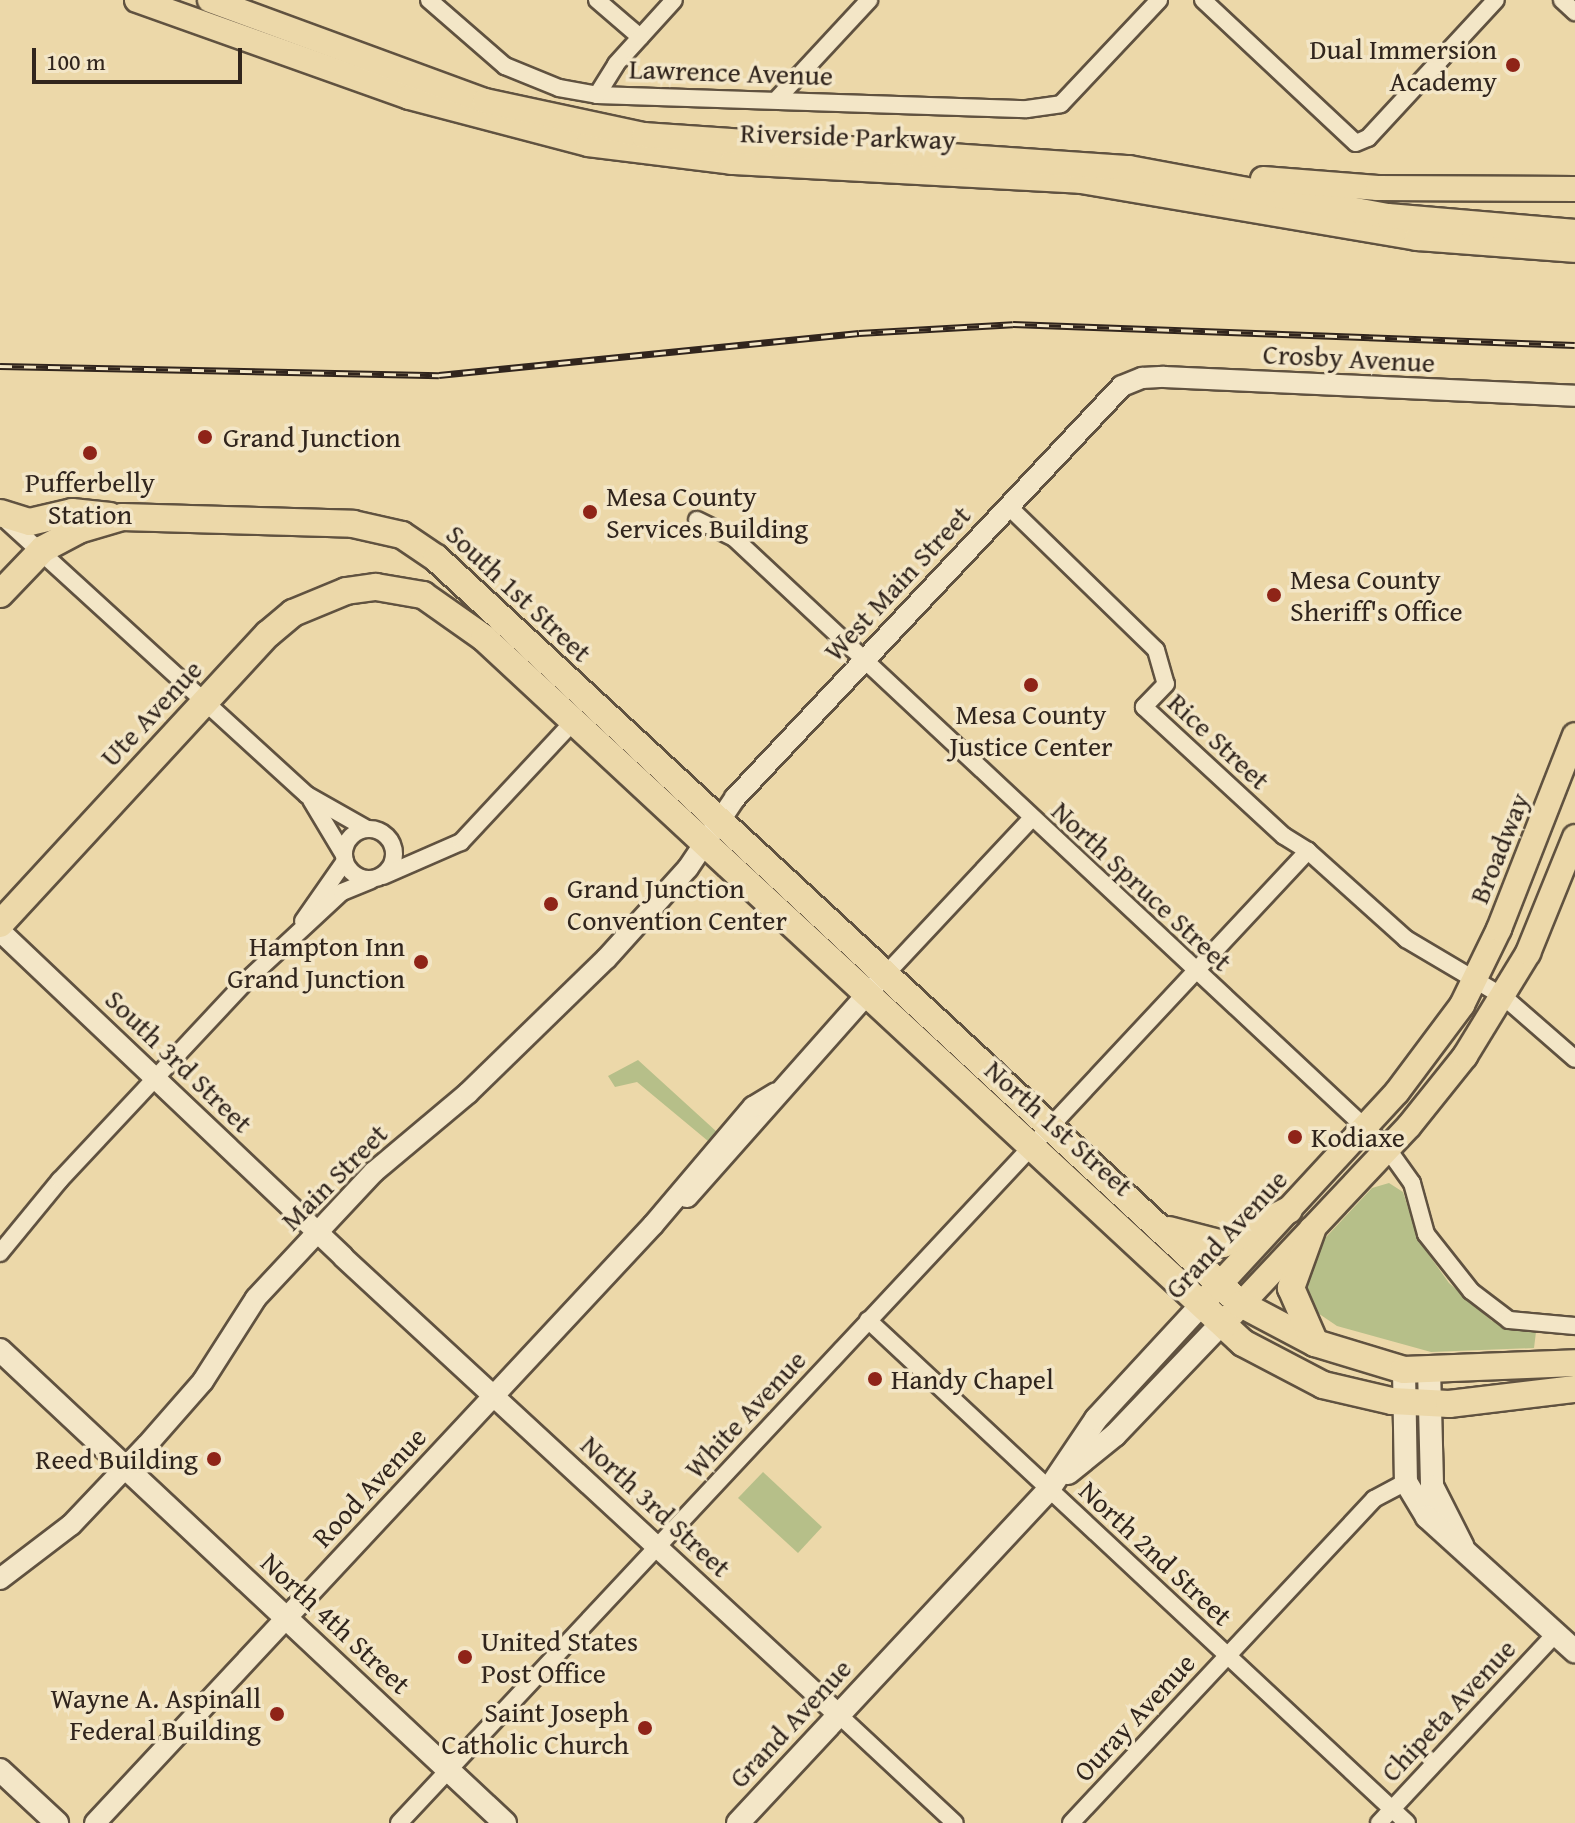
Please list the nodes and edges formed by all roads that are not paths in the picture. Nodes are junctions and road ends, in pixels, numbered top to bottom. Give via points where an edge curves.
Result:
1 (137, 0) edge
2 (210, 0) edge
3 (429, 0) edge
4 (597, 0) edge
5 (674, 0) edge
6 (869, 0) edge
7 (1159, 0) edge
8 (1203, 0) edge
9 (1496, 0) edge
10 (1562, 0) edge
11 (174, 6) edge
12 (1575, 12) edge
13 (640, 37) junction
14 (597, 95) junction
15 (778, 98) junction
16 (1129, 168) junction
17 (1575, 189) edge
18 (1575, 232) edge
19 (1575, 250) edge
20 (1122, 386) joint
21 (1575, 396) edge
22 (1008, 506) junction
23 (0, 514) edge
24 (122, 517) junction
25 (697, 520) dead end
26 (43, 549) junction
27 (376, 587) joint
28 (0, 594) edge
29 (864, 659) junction
30 (207, 700) junction
31 (573, 722) junction
32 (1575, 735) edge
33 (307, 795) junction
34 (1032, 818) junction
35 (718, 822) junction
36 (367, 829) junction
37 (1575, 837) edge
38 (390, 838) junction
39 (703, 844) junction
40 (1308, 851) junction
41 (426, 856) junction
42 (344, 859) junction
43 (377, 878) junction
44 (0, 924) edge
45 (0, 931) edge
46 (298, 933) junction
47 (1195, 972) junction
48 (886, 974) junction
49 (1474, 981) junction
50 (865, 996) junction
51 (1504, 997) junction
52 (1575, 1059) edge
53 (156, 1076) junction
54 (1050, 1127) junction
55 (1364, 1128) junction
56 (1031, 1146) junction
57 (1387, 1148) junction
58 (1289, 1210) junction
59 (1154, 1224) junction
60 (1312, 1230) junction
61 (317, 1233) junction
62 (0, 1253) edge
63 (1211, 1294) junction
64 (1241, 1304) junction
65 (868, 1320) junction
66 (1222, 1323) junction
67 (1575, 1326) edge
68 (1315, 1343) junction
69 (0, 1350) edge
70 (1575, 1363) edge
71 (1416, 1370) junction
72 (1575, 1389) edge
73 (494, 1393) junction
74 (1416, 1402) junction
75 (126, 1467) junction
76 (1406, 1482) junction
77 (1049, 1489) junction
78 (658, 1546) junction
79 (1463, 1547) junction
80 (0, 1579) edge
81 (286, 1616) junction
82 (1556, 1633) junction
83 (1575, 1651) edge
84 (1228, 1655) junction
85 (839, 1715) junction
86 (0, 1770) edge
87 (448, 1770) junction
88 (1392, 1809) junction
89 (57, 1823) edge
90 (95, 1823) edge
91 (399, 1823) edge
92 (505, 1823) edge
93 (738, 1823) edge
94 (955, 1823) edge
95 (1071, 1823) edge
96 (1379, 1823) edge
97 (1407, 1823) edge

1 - 11 main road, Riverside Parkway
2 - 16 main road, Riverside Parkway via 403,75 559,120 721,143 1002,156
3 - 14 street, Lawrence Avenue via 505,66 533,81
4 - 13 street
5 - 13 street
6 - 15 street
7 - 15 street, Lawrence Avenue via 1061,104 1027,109
8 - 9 street via 1356,143 1368,138
10 - 12 street
11 - 19 main road, Riverside Parkway via 441,107 633,151 732,162 1036,176 1417,238
13 - 14 street
14 - 15 street, Lawrence Avenue
16 - 17 main road via 1378,188
16 - 18 main road, Riverside Parkway via 1388,216
20 - 21 street, Crosby Avenue via 1164,377
20 - 22 street, West Main Street
22 - 29 street, West Main Street
22 - 40 street, Rice Street via 1156,650 1166,684 1144,707 1284,836
23 - 24 highway via 30,522 72,512
23 - 26 street
24 - 26 highway, South 1st Street via 78,530
24 - 35 highway, South 1st Street via 353,524 402,535 436,558
25 - 29 street, North Spruce Street via 734,538
26 - 28 highway, South 1st Street
26 - 30 street
27 - 30 highway, Ute Avenue via 346,591 293,613
27 - 31 highway, South 1st Street via 423,595 456,614
29 - 34 street, North Spruce Street
29 - 35 street, West Main Street
30 - 33 street
30 - 44 highway, Ute Avenue
31 - 39 highway, South 1st Street
31 - 41 street via 467,837 450,850
32 - 49 main road, Broadway
33 - 36 street
33 - 42 street
34 - 47 street, North Spruce Street
34 - 48 street
35 - 39 street, Main Street
35 - 48 highway, North 1st Street
36 - 38 street
36 - 42 street via 351,837
37 - 51 main road via 1546,917
38 - 41 street
38 - 43 street via 395,857
39 - 50 highway, North 1st Street
39 - 61 street, Main Street via 688,868 578,987 461,1099 390,1156
40 - 47 street, White Avenue
40 - 49 street, Rice Street via 1422,952
41 - 43 street
42 - 43 street via 355,875
42 - 46 street
43 - 46 street via 351,885
45 - 53 street, South 3rd Street
46 - 53 street
47 - 54 street, White Avenue
47 - 55 street, North Spruce Street
48 - 50 street, Rood Avenue
48 - 54 highway, North 1st Street
49 - 51 street, Rice Street
49 - 55 main road, Grand Avenue via 1420,1064
50 - 56 highway, North 1st Street
50 - 73 street, Rood Avenue via 775,1094 753,1107 653,1225
51 - 52 street, Rice Street
51 - 57 main road via 1447,1081
53 - 61 street, South 3rd Street
53 - 62 street
54 - 56 street, White Avenue
54 - 59 highway, North 1st Street
55 - 57 street, North Spruce Street
55 - 58 main road, Grand Avenue
56 - 63 highway, North 1st Street
56 - 65 street, White Avenue
57 - 60 main road
57 - 67 street, North Spruce Street via 1412,1183 1426,1234 1471,1291 1509,1320
58 - 59 highway via 1223,1244
58 - 63 main road, Grand Avenue
59 - 63 highway, North 1st Street
60 - 64 main road
60 - 68 highway via 1291,1288
61 - 73 street, North 3rd Street
61 - 75 street, Main Street via 256,1298 203,1381
63 - 64 highway, North 1st Street
63 - 66 highway, North 1st Street
63 - 77 main road, Grand Avenue via 1096,1419
64 - 66 main road
64 - 68 highway, North 1st Street
65 - 77 street, North 2nd Street
65 - 78 street, White Avenue
66 - 74 highway, North 1st Street via 1263,1357 1323,1385
66 - 77 main road, Grand Avenue via 1115,1435
68 - 71 highway, North 1st Street
69 - 75 main road, North 4th Street
70 - 71 highway, North 1st Street
71 - 74 main road
72 - 74 highway, North 1st Street
73 - 78 street, North 3rd Street
73 - 81 street, Rood Avenue
74 - 76 main road
74 - 79 main road via 1432,1486
75 - 80 street, Main Street via 47,1547
75 - 81 main road, North 4th Street
76 - 79 main road via 1427,1517
76 - 84 street, Ouray Avenue via 1374,1499
77 - 84 street, North 2nd Street
77 - 85 main road, Grand Avenue
78 - 85 street, North 3rd Street
78 - 87 street, White Avenue
79 - 82 main road
81 - 87 main road, North 4th Street
81 - 90 street, Rood Avenue
82 - 83 main road
82 - 88 street, Chipeta Avenue
84 - 88 street, North 2nd Street
84 - 95 street, Ouray Avenue
85 - 93 main road, Grand Avenue
85 - 94 street, North 3rd Street
86 - 89 main road
87 - 91 street, White Avenue
87 - 92 main road, North 4th Street
88 - 96 street, Chipeta Avenue
88 - 97 street, North 2nd Street

